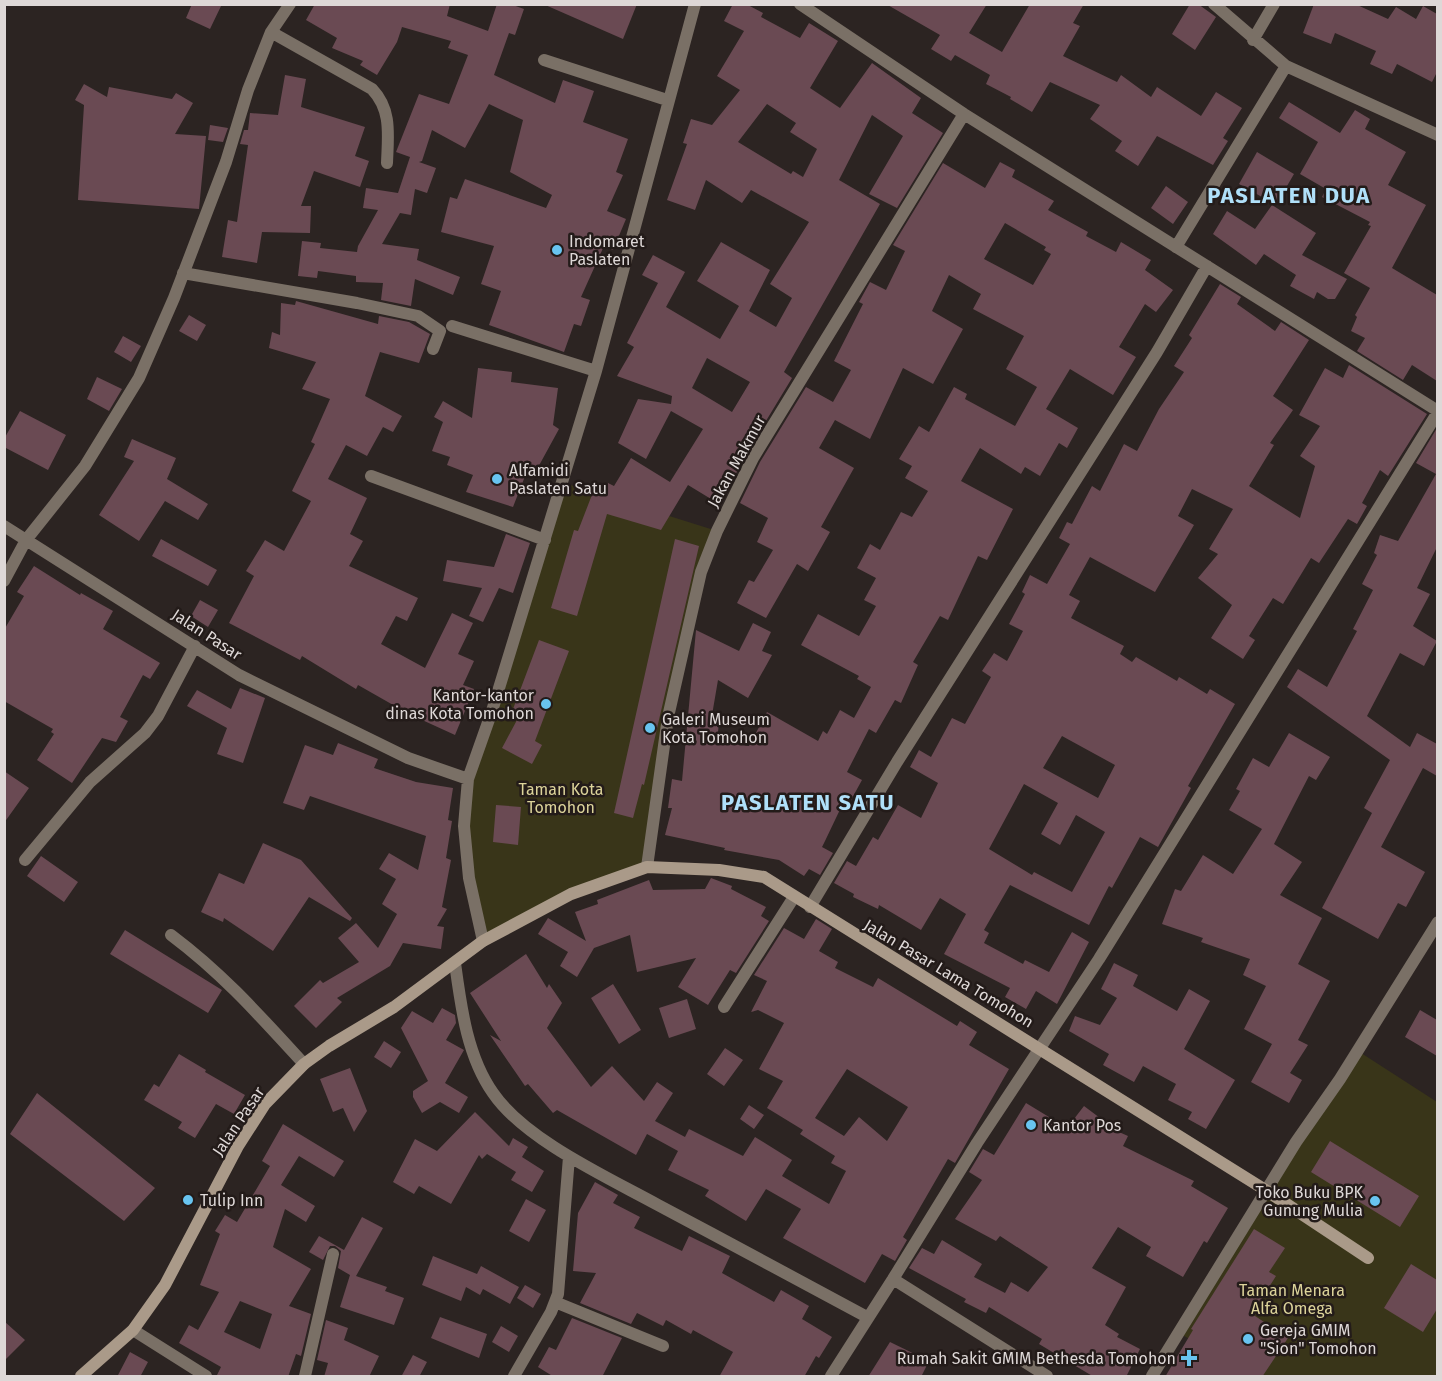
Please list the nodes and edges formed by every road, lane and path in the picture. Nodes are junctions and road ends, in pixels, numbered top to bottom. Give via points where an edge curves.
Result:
1 (290, 4) edge
2 (695, 4) edge
3 (800, 4) edge
4 (1214, 4) edge
5 (1274, 4) edge
6 (272, 32) junction
7 (1253, 40) junction
8 (544, 60) dead end
9 (1286, 66) junction
10 (667, 100) junction
11 (964, 114) junction
12 (1437, 135) edge
13 (387, 162) dead end
14 (1176, 247) junction
15 (1207, 266) junction
16 (183, 273) junction
17 (452, 326) dead end
18 (434, 349) dead end
19 (596, 372) junction
20 (1437, 411) edge
21 (371, 476) dead end
22 (4, 526) edge
23 (26, 540) junction
24 (545, 540) junction
25 (4, 582) edge
26 (195, 646) junction
27 (468, 779) junction
28 (25, 860) dead end
29 (647, 867) junction
30 (794, 897) junction
31 (810, 907) junction
32 (1437, 922) edge
33 (171, 935) dead end
34 (483, 941) junction
35 (456, 963) junction
36 (724, 1007) dead end
37 (1039, 1047) junction
38 (304, 1064) junction
39 (569, 1157) junction
40 (1267, 1191) junction
41 (333, 1254) dead end
42 (1368, 1258) dead end
43 (893, 1279) junction
44 (555, 1302) junction
45 (867, 1317) junction
46 (133, 1330) junction
47 (663, 1346) dead end
48 (81, 1377) edge
49 (206, 1377) edge
50 (304, 1377) edge
51 (514, 1377) edge
52 (831, 1377) edge
53 (1047, 1377) edge
54 (1152, 1377) edge

1 - 6 street
2 - 10 street
3 - 11 street
4 - 7 street
5 - 7 street
6 - 13 street via 372,89 380,98 388,128
6 - 16 street
7 - 9 street
8 - 10 street
9 - 12 street
9 - 14 street
10 - 19 street
11 - 14 street
11 - 29 street, Jakan Makmur via 753,458 717,531 701,572 668,717
14 - 15 street
15 - 20 street
15 - 31 street
16 - 18 street via 417,316 440,331
16 - 23 street via 144,368 118,417
17 - 19 street
19 - 24 street
20 - 37 street via 1100,959
21 - 24 street
22 - 23 street, Jalan Pasar
23 - 25 street
23 - 26 street, Jalan Pasar
24 - 27 street
26 - 27 street, Jalan Pasar via 240,675 408,758
26 - 28 street via 145,733 90,782
27 - 34 street via 464,826 469,878
29 - 30 street, Jalan Pasar Lama Tomohon via 719,870 764,877
29 - 34 street, Jalan Pasar Lama Tomohon via 571,894
30 - 31 street, Jalan Pasar Lama Tomohon
30 - 36 street
31 - 37 street, Jalan Pasar Lama Tomohon
32 - 40 street
33 - 38 street via 236,989
34 - 35 street, Jalan Pasar
35 - 38 street, Jalan Pasar
35 - 39 street via 460,1002 474,1055 493,1094 521,1122
37 - 40 street, Jalan Pasar Lama Tomohon
37 - 43 street
38 - 46 street, Jalan Pasar via 265,1104 238,1146 165,1285
39 - 44 street via 562,1266
39 - 45 street
40 - 42 street, Jalan Pasar Lama Tomohon
40 - 54 street
41 - 50 street
43 - 45 street
43 - 53 street
44 - 47 street
44 - 51 street
45 - 52 street
46 - 48 street, Jalan Pasar
46 - 49 street

